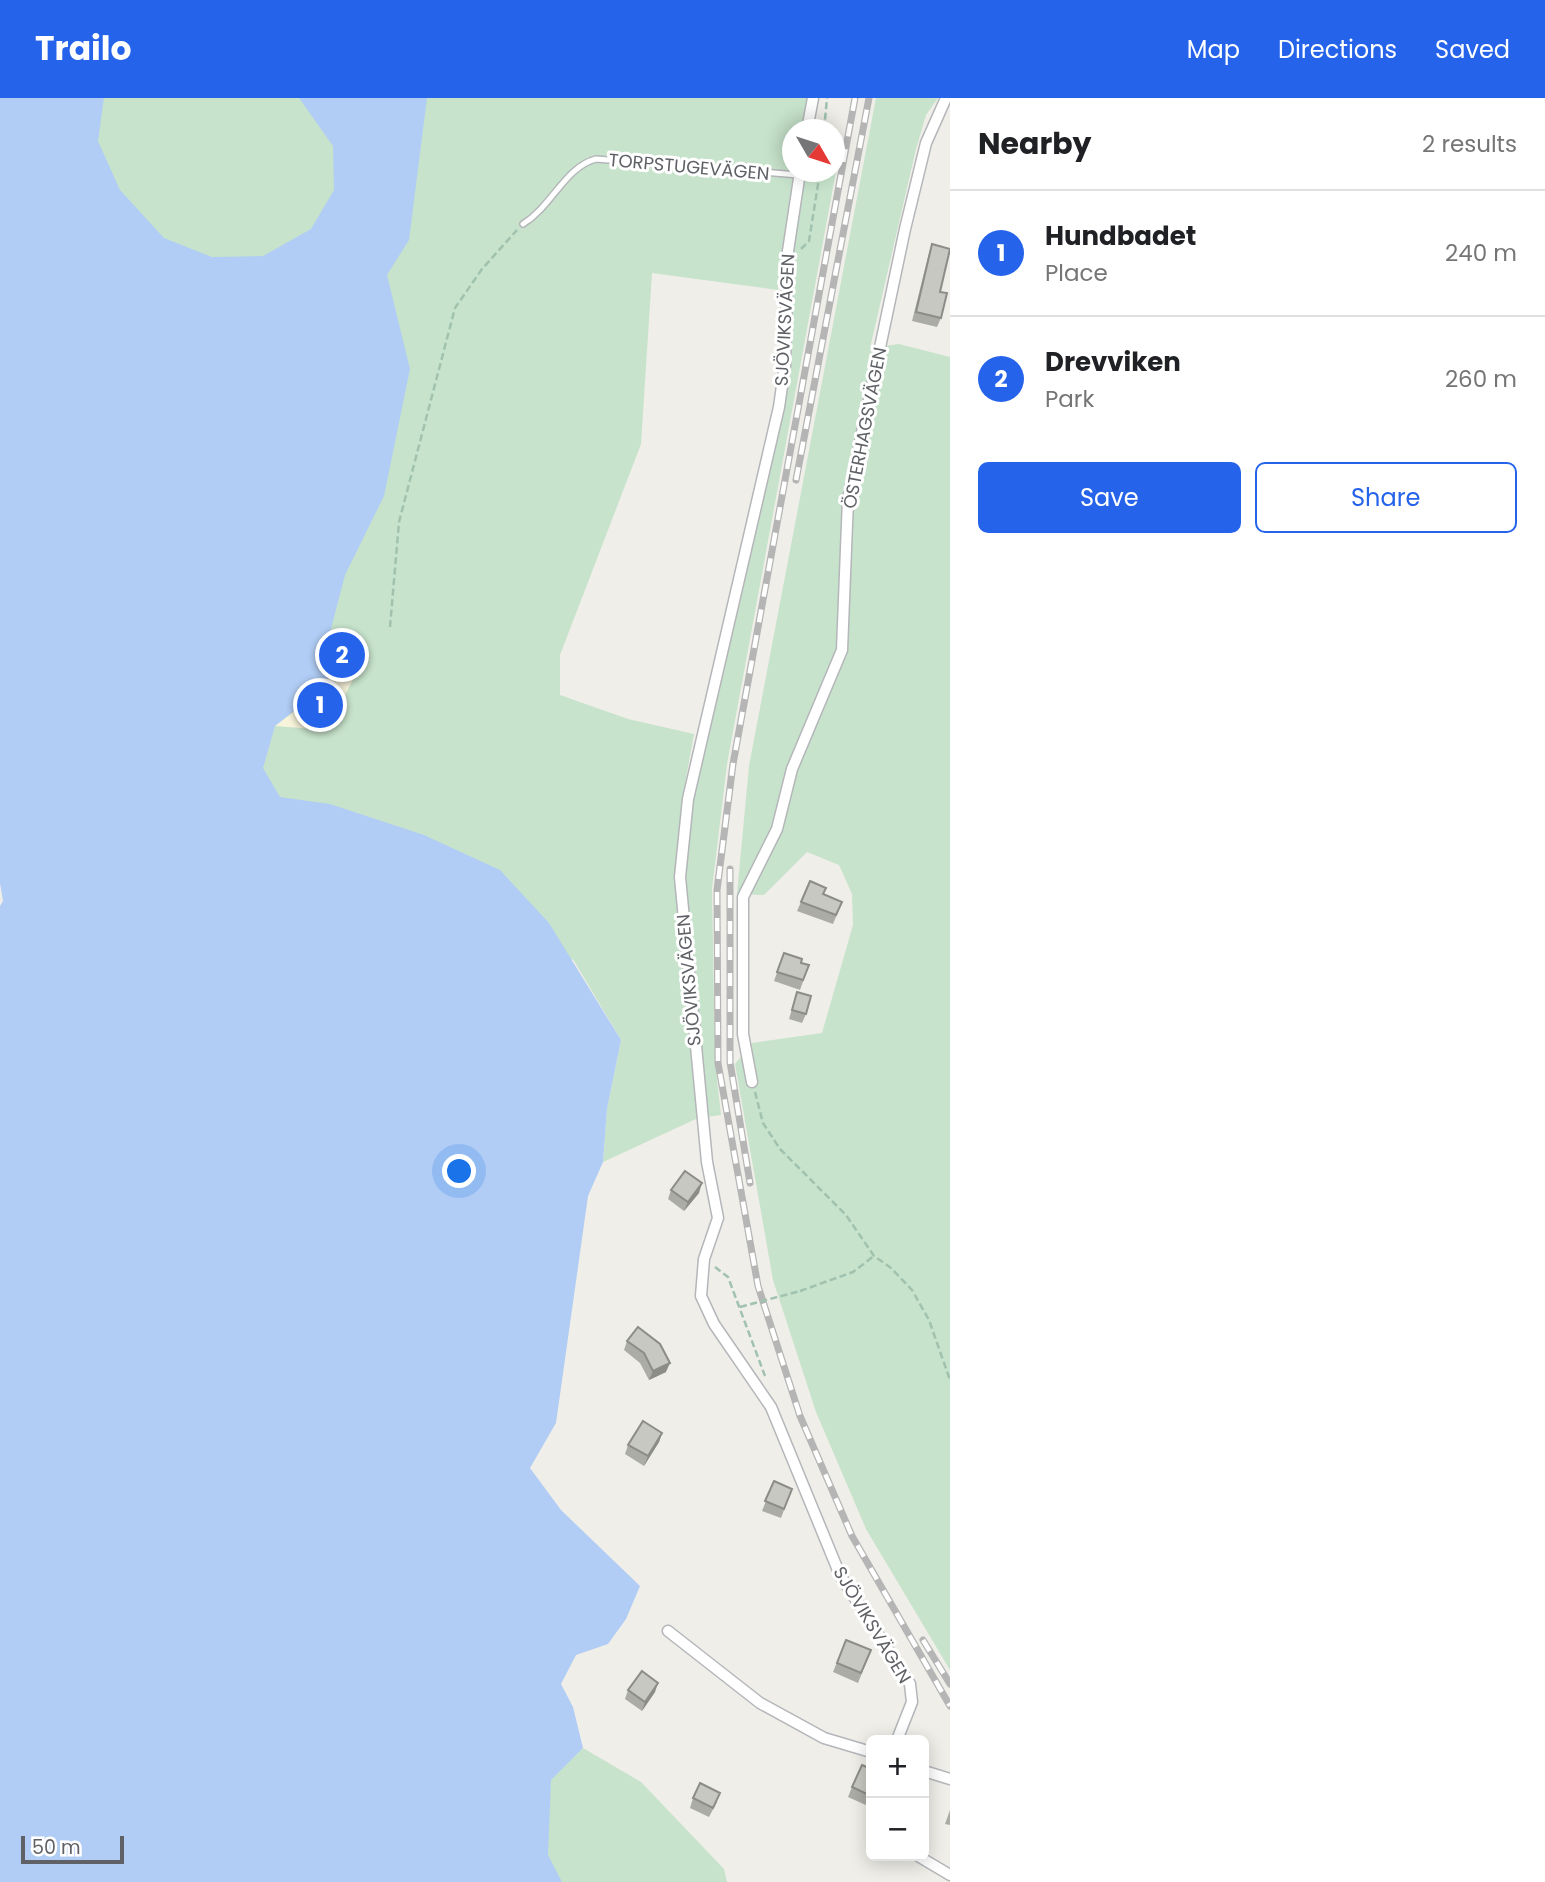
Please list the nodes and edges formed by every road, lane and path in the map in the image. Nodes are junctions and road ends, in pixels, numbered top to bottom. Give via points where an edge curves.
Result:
1 (813, 98) edge
2 (827, 98) edge
3 (946, 98) edge
4 (809, 119) edge
5 (825, 119) edge
6 (782, 172) edge
7 (798, 182) edge
8 (819, 182) edge
9 (523, 224) joint
10 (788, 251) junction
11 (390, 627) dead end
12 (752, 1082) joint
13 (874, 1256) junction
14 (704, 1259) junction
15 (740, 1307) junction
16 (950, 1380) edge
17 (766, 1386) dead end
18 (668, 1631) dead end
19 (899, 1735) edge
20 (866, 1751) edge
21 (929, 1773) edge
22 (950, 1779) edge
23 (926, 1861) edge
24 (950, 1875) edge

1 - 4 street
2 - 5 path
3 - 12 street, ÖSTERHAGSVÄGEN via 926,143 848,499 842,650 792,769 777,829 743,897 743,1034
6 - 9 lane, TORPSTUGEVÄGEN via 596,159 582,163 538,214
7 - 10 street, SJÖVIKSVÄGEN
8 - 10 path via 809,241 801,250
9 - 11 path via 482,269 455,308 399,522
10 - 14 street, SJÖVIKSVÄGEN via 785,365 779,407 688,799 680,877 707,1162 718,1218
12 - 13 path via 763,1123 780,1149 846,1215
13 - 15 path, bridge via 853,1272
13 - 16 path via 912,1290 929,1320
14 - 15 path via 728,1277
14 - 19 street, SJÖVIKSVÄGEN via 701,1296 714,1324 771,1407 840,1575 910,1684 912,1702
15 - 17 path via 744,1327 763,1365
18 - 20 street via 760,1703 824,1738
21 - 22 street
23 - 24 street

